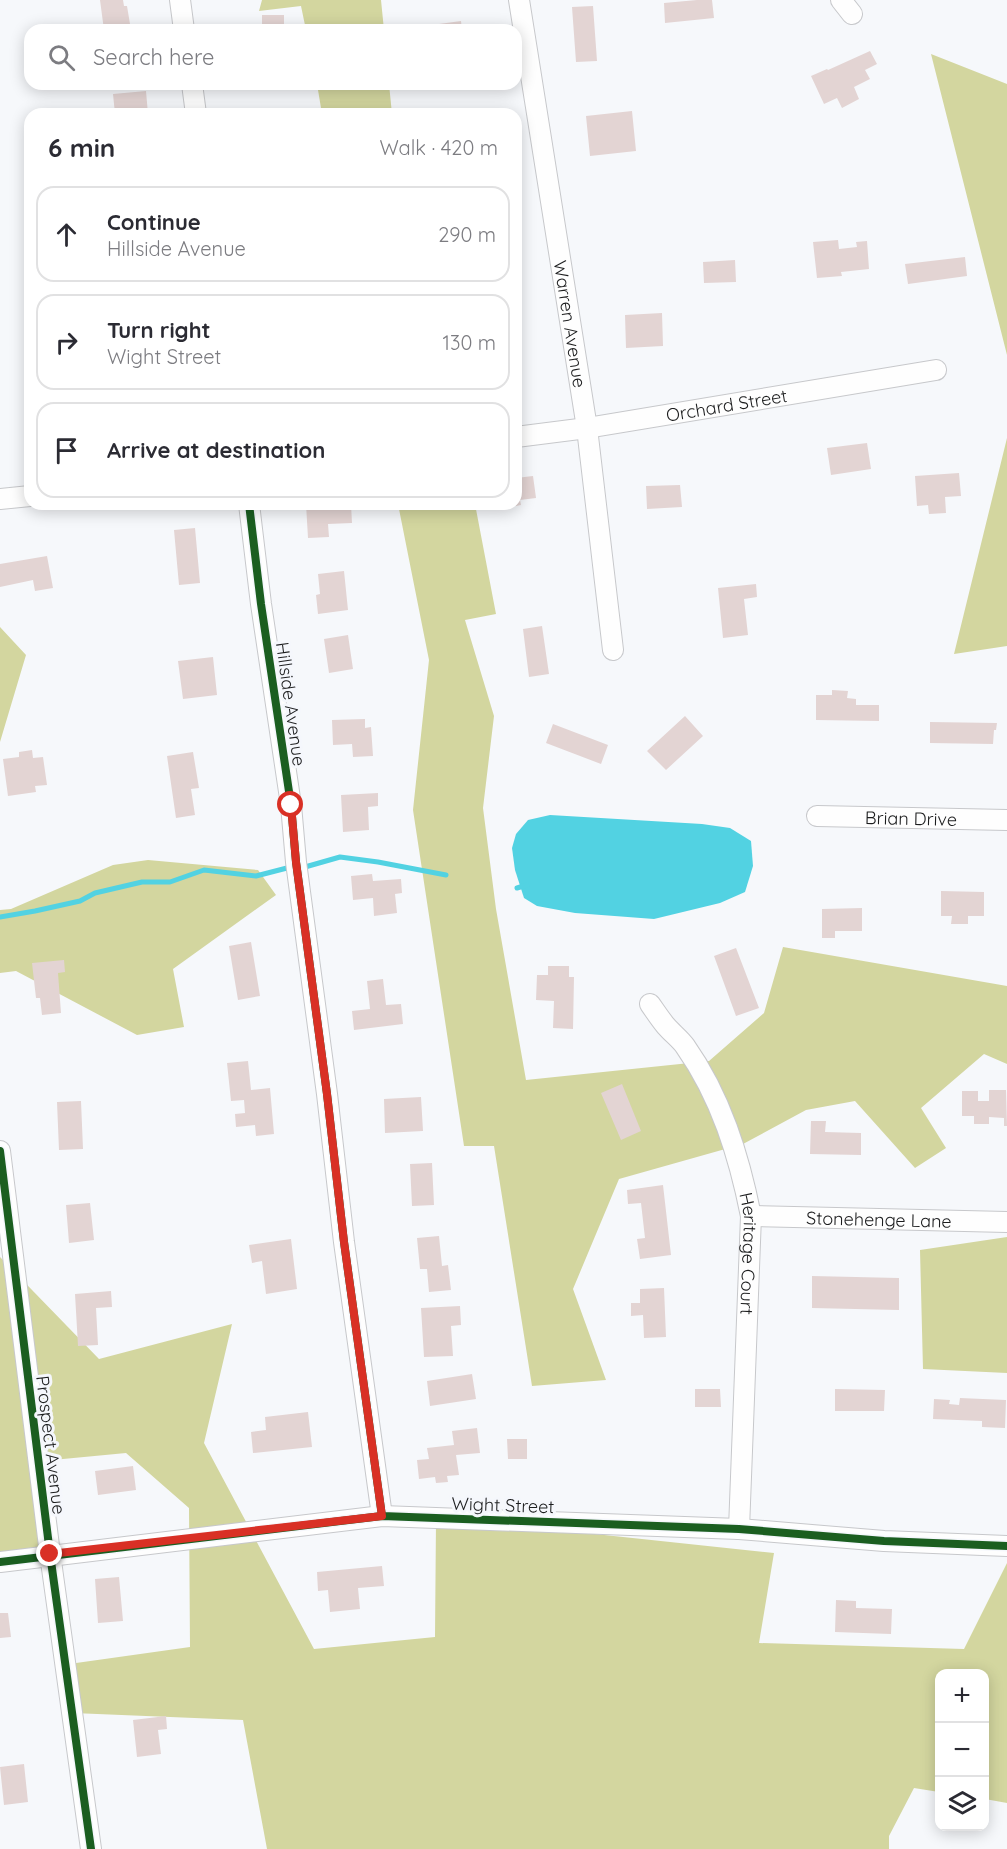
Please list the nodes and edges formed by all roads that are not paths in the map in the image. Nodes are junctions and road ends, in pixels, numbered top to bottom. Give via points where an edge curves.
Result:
1 (180, 0) edge
2 (519, 0) edge
3 (183, 24) edge
4 (193, 90) edge
5 (195, 108) edge
6 (936, 370) dead end
7 (586, 428) junction
8 (522, 436) edge
9 (24, 497) edge
10 (0, 500) edge
11 (250, 510) edge
12 (613, 650) dead end
13 (817, 816) dead end
14 (1007, 820) edge
15 (650, 1004) dead end
16 (0, 1151) edge
17 (751, 1216) junction
18 (1007, 1222) edge
19 (382, 1516) junction
20 (739, 1529) junction
21 (1007, 1546) edge
22 (50, 1554) junction
23 (0, 1562) edge
24 (91, 1849) edge

1 - 3 street
2 - 7 street, Warren Avenue
4 - 5 street
6 - 7 street, Orchard Street
7 - 8 street, Orchard Street
7 - 12 street, Warren Avenue
9 - 10 street
11 - 19 street, Hillside Avenue
13 - 14 street, Brian Drive
15 - 17 street, Heritage Court via 684,1045 712,1092 742,1172
16 - 22 street, Prospect Avenue
17 - 18 street, Stonehenge Lane
17 - 20 street, Heritage Court
19 - 20 street, Wight Street
19 - 22 street, Wight Street
20 - 21 street, Wight Street
22 - 23 street, Wight Street
22 - 24 street, Prospect Avenue

